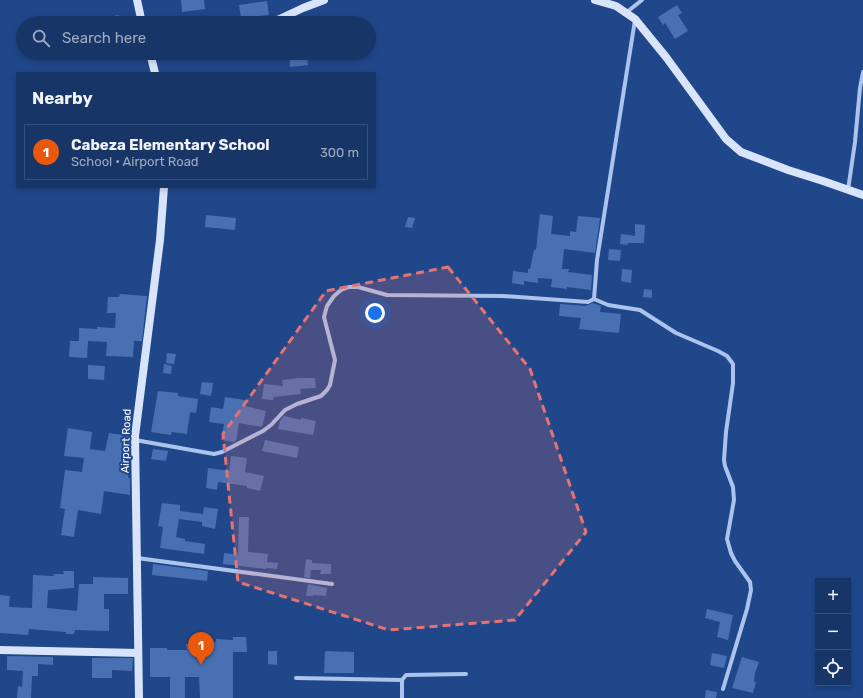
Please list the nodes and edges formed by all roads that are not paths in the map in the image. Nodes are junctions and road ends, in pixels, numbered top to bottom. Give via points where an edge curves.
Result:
1 (137, 0) edge
2 (324, 0) edge
3 (594, 0) edge
4 (642, 0) edge
5 (627, 12) junction
6 (140, 16) edge
7 (285, 16) edge
8 (636, 19) junction
9 (151, 60) edge
10 (154, 72) edge
11 (863, 72) edge
12 (164, 188) edge
13 (848, 190) junction
14 (863, 195) edge
15 (594, 300) junction
16 (135, 440) junction
17 (137, 558) junction
18 (332, 584) dead end
19 (0, 650) edge
20 (138, 653) junction
21 (466, 674) dead end
22 (296, 678) dead end
23 (402, 680) junction
24 (723, 689) dead end
25 (139, 698) edge
26 (402, 698) edge

1 - 6 main road
2 - 7 main road
3 - 5 main road
4 - 5 street
5 - 8 main road
8 - 13 main road via 734,147 748,156
8 - 15 street via 597,260
9 - 10 main road
11 - 13 street
12 - 16 main road, Airport Road via 160,240
13 - 14 main road
15 - 16 street via 588,302 503,296 387,295 349,287 334,296 325,312 324,322 334,360 330,385 324,394 285,410 263,431 214,454
15 - 24 street via 640,310 676,333 727,356 733,364 724,460 733,487 734,500 727,539 735,562 750,582 751,590
16 - 17 main road, Airport Road
17 - 18 street
17 - 20 main road, Airport Road
19 - 20 main road
20 - 25 main road, Airport Road
21 - 23 street via 408,674
22 - 23 street
23 - 26 street

